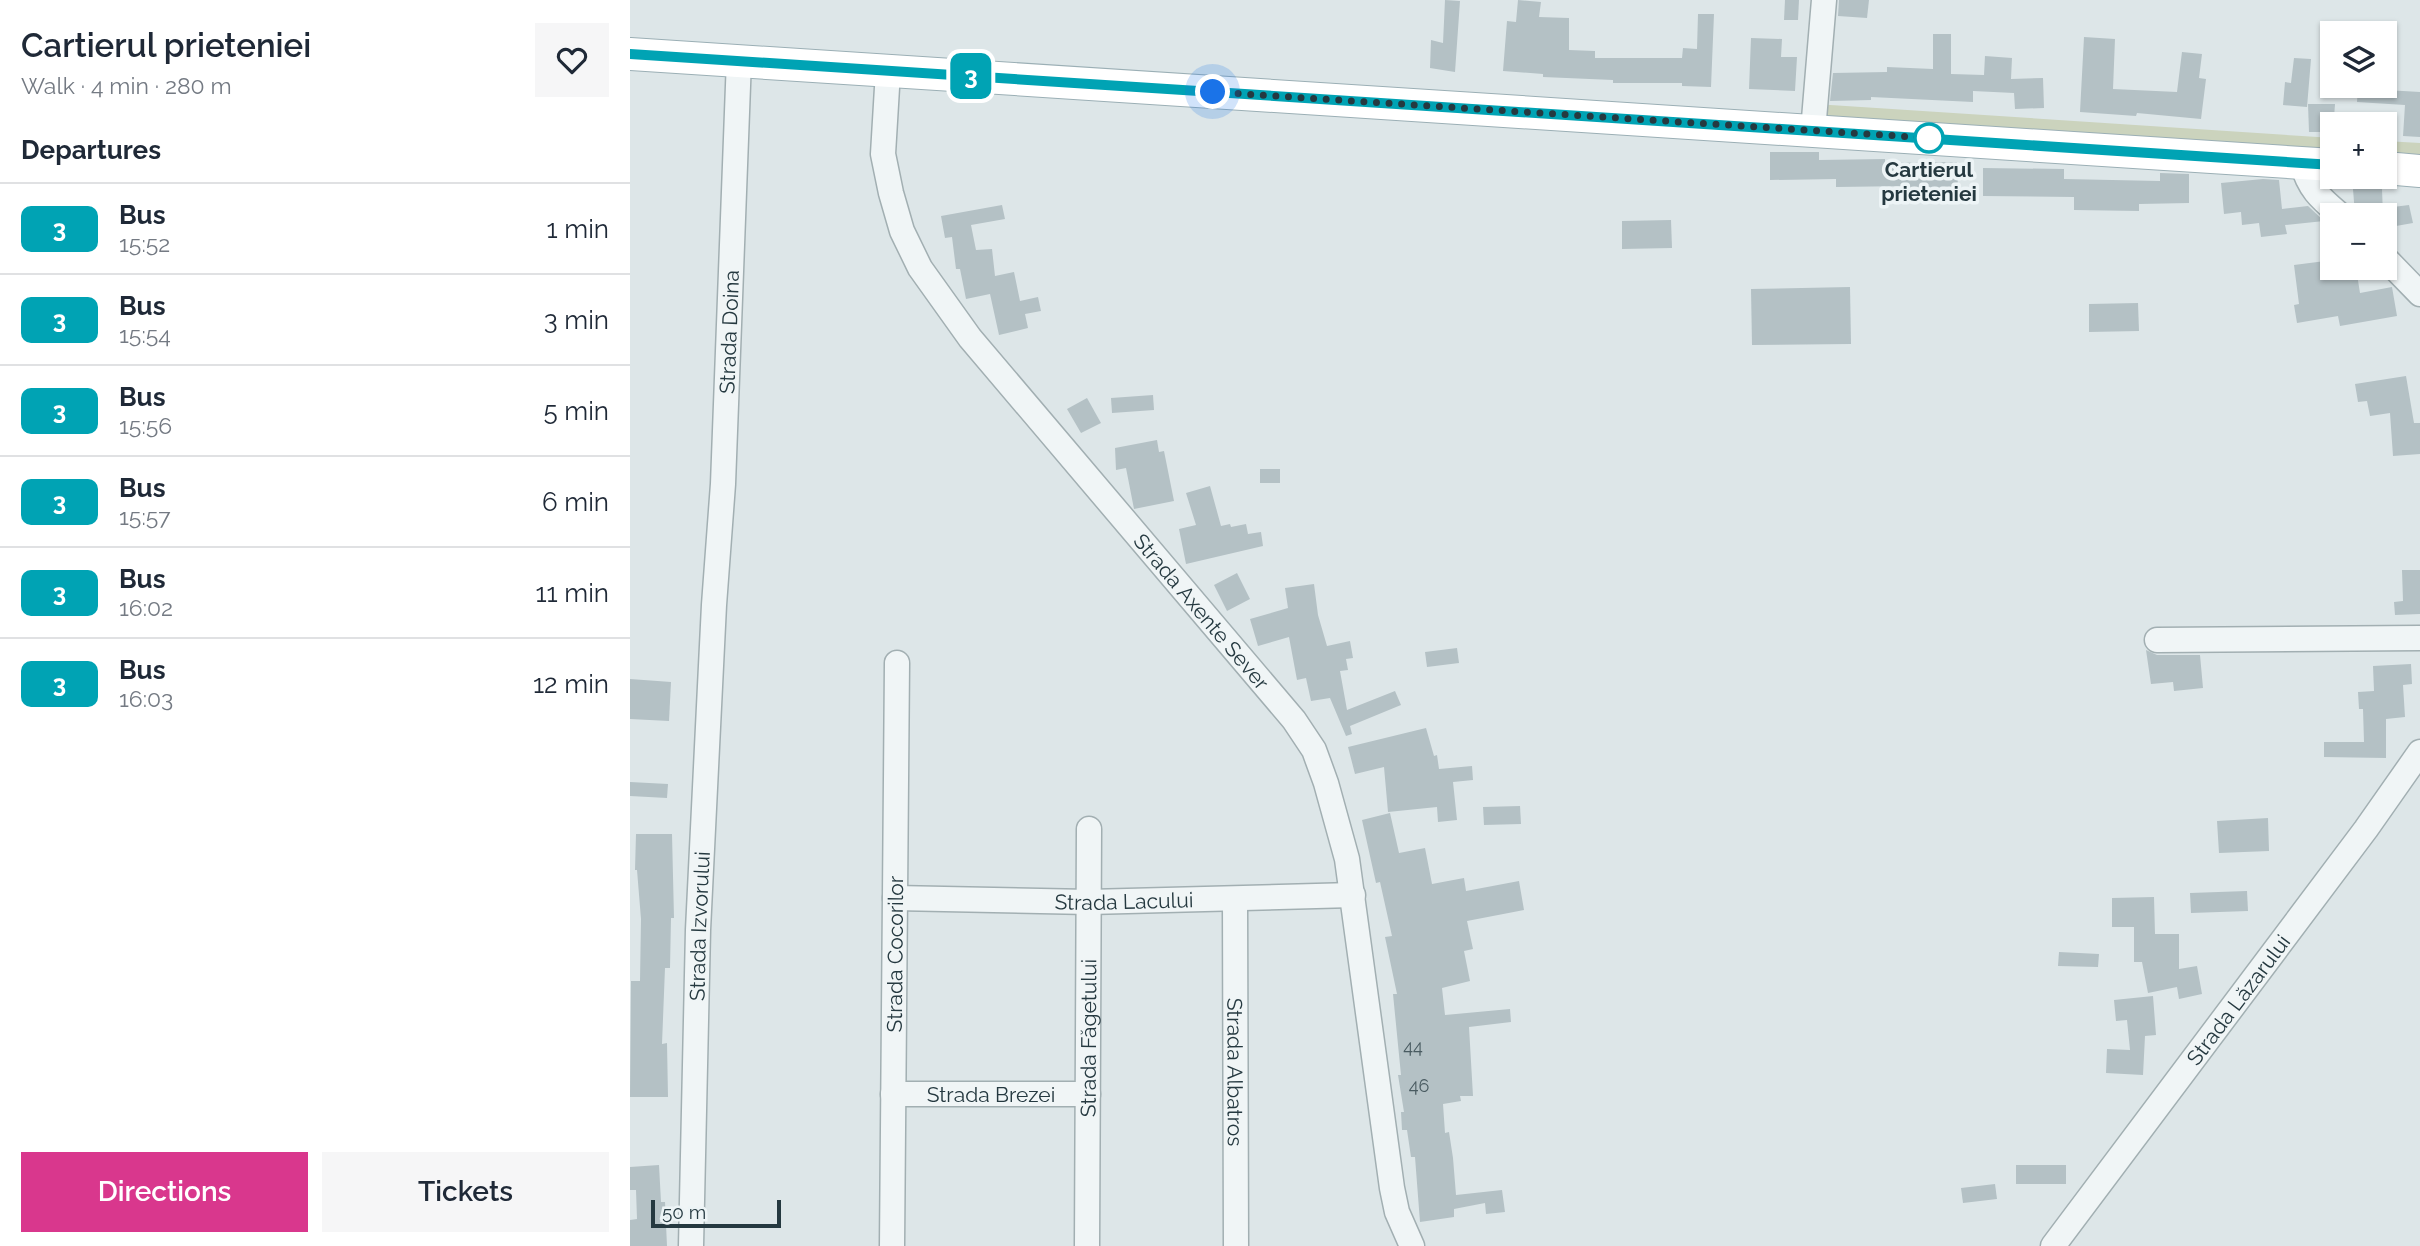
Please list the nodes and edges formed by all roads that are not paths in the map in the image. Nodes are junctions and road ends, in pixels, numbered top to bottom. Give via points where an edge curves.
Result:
1 (1824, 0) edge
2 (630, 54) edge
3 (739, 60) junction
4 (888, 71) junction
5 (1813, 131) junction
6 (2317, 164) edge
7 (2397, 169) edge
8 (2420, 171) edge
9 (2326, 203) edge
10 (2397, 270) edge
11 (2420, 293) edge
12 (714, 605) joint
13 (2420, 638) edge
14 (2157, 640) dead end
15 (897, 663) dead end
16 (2420, 752) edge
17 (1089, 829) dead end
18 (1353, 895) junction
19 (895, 898) junction
20 (1235, 898) junction
21 (1089, 902) junction
22 (893, 1094) junction
23 (1088, 1094) junction
24 (1396, 1212) junction
25 (691, 1246) edge
26 (892, 1246) edge
27 (1087, 1246) edge
28 (1236, 1246) edge
29 (1395, 1246) edge
30 (1412, 1246) edge
31 (2053, 1246) edge

1 - 5 street
2 - 3 main road
3 - 4 main road
3 - 12 street, Strada Doina
4 - 5 main road
4 - 18 street, Strada Axente Sever via 883,154 902,231 920,268 970,338 1294,720 1314,750 1326,783
5 - 6 main road
6 - 9 street via 2307,182
7 - 8 main road
10 - 11 street
12 - 25 street, Strada Izvorului via 698,930
13 - 14 street
15 - 19 street, Strada Cocorilor
16 - 31 street, Strada Lăzarului
17 - 21 street, Strada Făgetului
18 - 20 street, Strada Lacului
18 - 24 street, Strada Axente Sever
19 - 21 street, Strada Lacului
19 - 22 street, Strada Cocorilor
20 - 21 street, Strada Lacului
20 - 28 street, Strada Albatros
21 - 23 street, Strada Făgetului
22 - 23 street, Strada Brezei
22 - 26 street, Strada Cocorilor
23 - 27 street, Strada Făgetului
24 - 29 street, Strada Axente Sever
24 - 30 street, Strada Axente Sever

